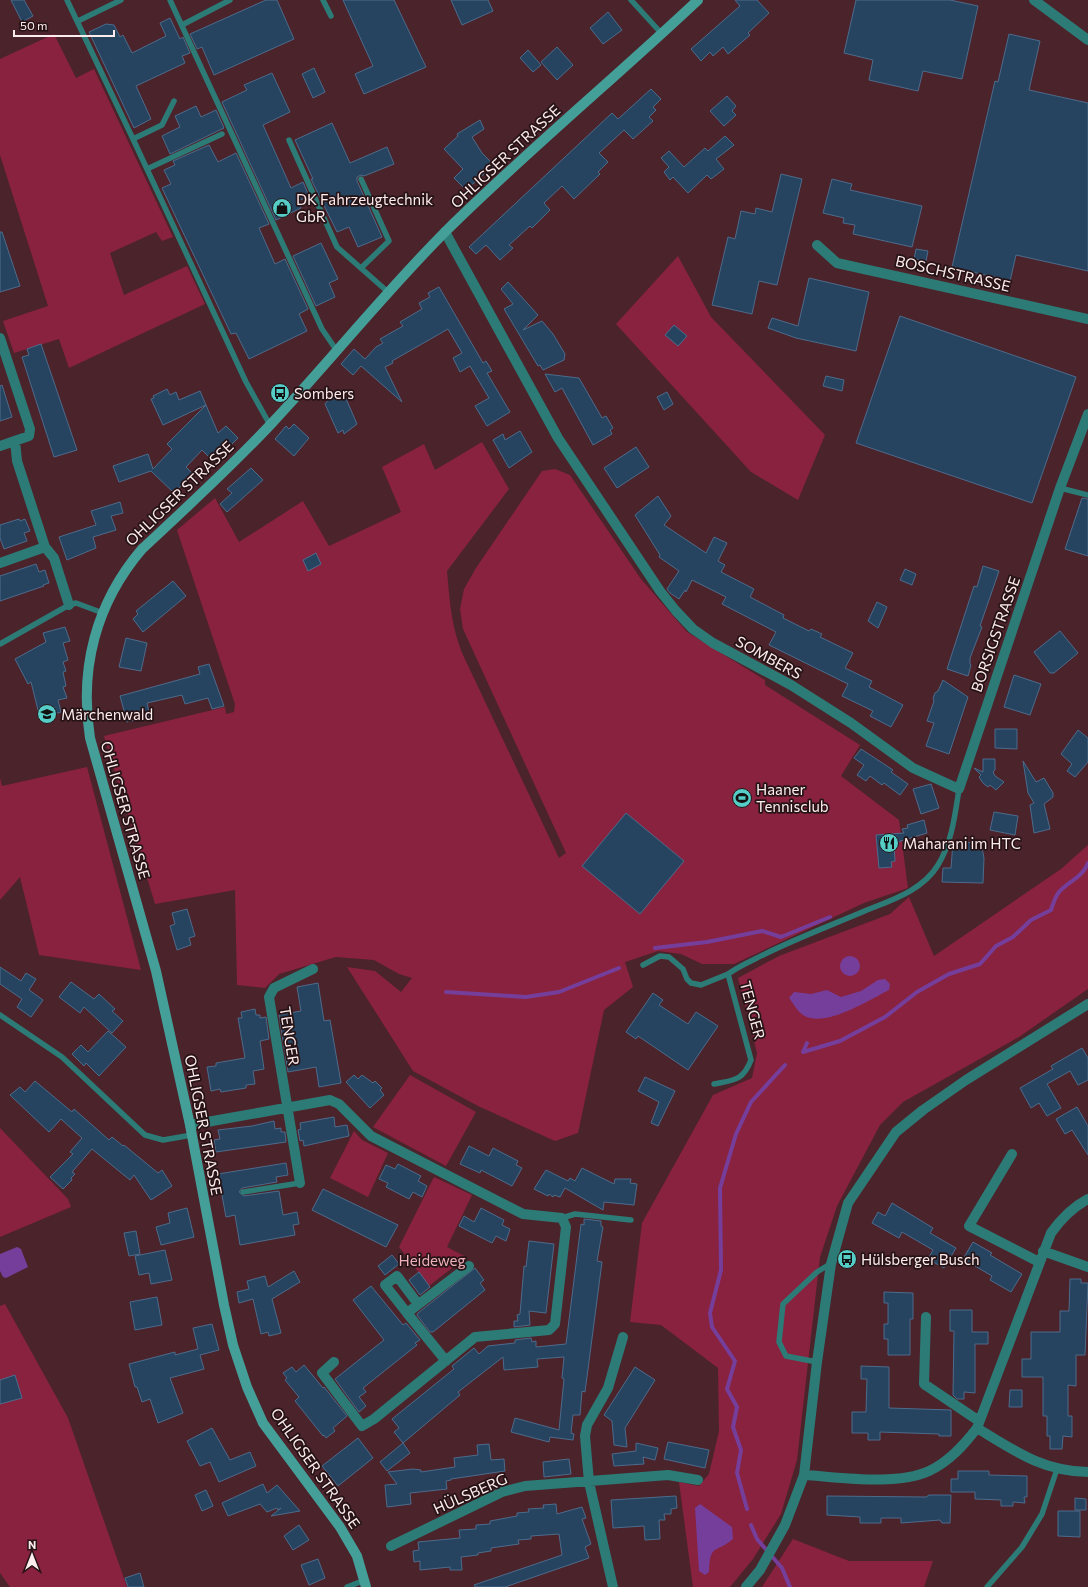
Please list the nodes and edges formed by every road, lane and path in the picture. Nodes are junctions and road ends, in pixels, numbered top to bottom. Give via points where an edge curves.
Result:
1 (67, 0) edge
2 (121, 0) edge
3 (170, 0) edge
4 (230, 0) edge
5 (323, 0) edge
6 (630, 0) edge
7 (698, 0) edge
8 (1034, 0) edge
9 (331, 16) dead end
10 (78, 21) junction
11 (182, 24) junction
12 (662, 34) junction
13 (1088, 40) edge
14 (174, 101) dead end
15 (222, 134) dead end
16 (133, 139) junction
17 (289, 140) dead end
18 (147, 169) junction
19 (361, 179) dead end
20 (445, 232) junction
21 (817, 244) dead end
22 (361, 268) junction
23 (388, 292) junction
24 (1088, 319) edge
25 (0, 338) edge
26 (337, 351) junction
27 (1088, 414) edge
28 (270, 424) junction
29 (15, 441) junction
30 (0, 446) edge
31 (1060, 488) junction
32 (1088, 495) edge
33 (45, 547) junction
34 (0, 563) edge
35 (69, 604) junction
36 (103, 613) junction
37 (0, 644) edge
38 (959, 789) junction
39 (643, 965) dead end
40 (313, 969) dead end
41 (728, 974) junction
42 (1088, 1004) edge
43 (0, 1015) edge
44 (714, 1084) dead end
45 (286, 1109) junction
46 (191, 1130) junction
47 (1012, 1154) dead end
48 (300, 1183) joint
49 (243, 1192) dead end
50 (1088, 1199) edge
51 (562, 1218) junction
52 (631, 1220) dead end
53 (1043, 1251) junction
54 (1039, 1262) junction
55 (831, 1264) junction
56 (469, 1266) dead end
57 (1088, 1267) edge
58 (418, 1304) junction
59 (407, 1313) junction
60 (926, 1317) dead end
61 (623, 1337) dead end
62 (446, 1361) junction
63 (334, 1362) dead end
64 (817, 1362) junction
65 (978, 1425) junction
66 (1057, 1469) junction
67 (1088, 1472) edge
68 (804, 1475) junction
69 (698, 1480) dead end
70 (589, 1482) junction
71 (391, 1546) dead end
72 (365, 1584) edge
73 (347, 1587) edge
74 (613, 1587) edge
75 (746, 1587) edge
76 (987, 1587) edge

1 - 10 lane
2 - 10 lane
3 - 11 lane
4 - 11 lane
5 - 9 lane
6 - 12 lane
7 - 12 main road, OHLIGSER STRASSE
8 - 13 street
10 - 16 lane
11 - 26 lane via 322,329
12 - 20 main road, OHLIGSER STRASSE via 502,177
14 - 16 lane via 162,125
15 - 18 lane
16 - 18 lane
17 - 22 lane via 337,247
18 - 28 lane via 246,382
19 - 22 lane via 389,241
20 - 23 main road, OHLIGSER STRASSE
20 - 38 street, SOMBERS via 558,438 676,611 713,643 791,685 844,718 913,768
21 - 24 street, BOSCHSTRASSE via 837,263
22 - 23 lane
23 - 26 main road, OHLIGSER STRASSE
25 - 29 street via 30,429 29,436
26 - 28 main road, OHLIGSER STRASSE
27 - 31 street, BORSIGSTRASSE
28 - 36 main road, OHLIGSER STRASSE via 142,549 118,582
29 - 30 street
29 - 33 street via 17,461
31 - 32 lane
31 - 38 street, BORSIGSTRASSE
33 - 34 street
33 - 35 street via 54,558
35 - 36 lane via 76,603
35 - 37 lane
36 - 46 main road, OHLIGSER STRASSE via 87,671 85,700 88,725 156,971
38 - 41 lane via 955,821 948,842 938,865 925,881 912,890 774,950
39 - 41 lane, TENGER via 660,956 669,957 683,969 691,984 700,985
40 - 45 street, TENGER via 274,988 269,997
41 - 44 lane, TENGER via 751,1060 747,1071 740,1078
42 - 55 street via 966,1080 896,1132 848,1203
43 - 46 lane via 62,1057 145,1135 163,1140
45 - 46 street
45 - 48 street
45 - 51 street via 330,1100 339,1104 371,1136 523,1214
46 - 72 main road, OHLIGSER STRASSE via 224,1305 233,1345 247,1387 264,1423 340,1527 357,1556
47 - 54 street via 970,1226
48 - 49 lane
50 - 53 street via 1060,1220
51 - 52 lane via 575,1214
51 - 62 street via 566,1227 555,1324 549,1330 475,1337
53 - 54 street
53 - 57 street
54 - 65 street
55 - 64 street
55 - 64 lane via 817,1272 783,1304 779,1342 786,1356
56 - 58 street
58 - 59 street
58 - 59 street via 397,1276 385,1285
59 - 62 street
60 - 65 street via 924,1384
61 - 70 street via 608,1388 587,1425 585,1436
62 - 63 street via 374,1420 362,1426 322,1373
64 - 68 street
65 - 66 street via 1033,1461
65 - 68 street via 964,1446 945,1462 930,1471 913,1476 883,1479
66 - 67 street
66 - 76 lane via 1042,1514 1022,1547
68 - 75 street via 785,1525 760,1570
69 - 70 street, HÜLSBERG via 668,1475
70 - 71 street, HÜLSBERG via 525,1486 502,1492
70 - 74 street
72 - 73 lane

